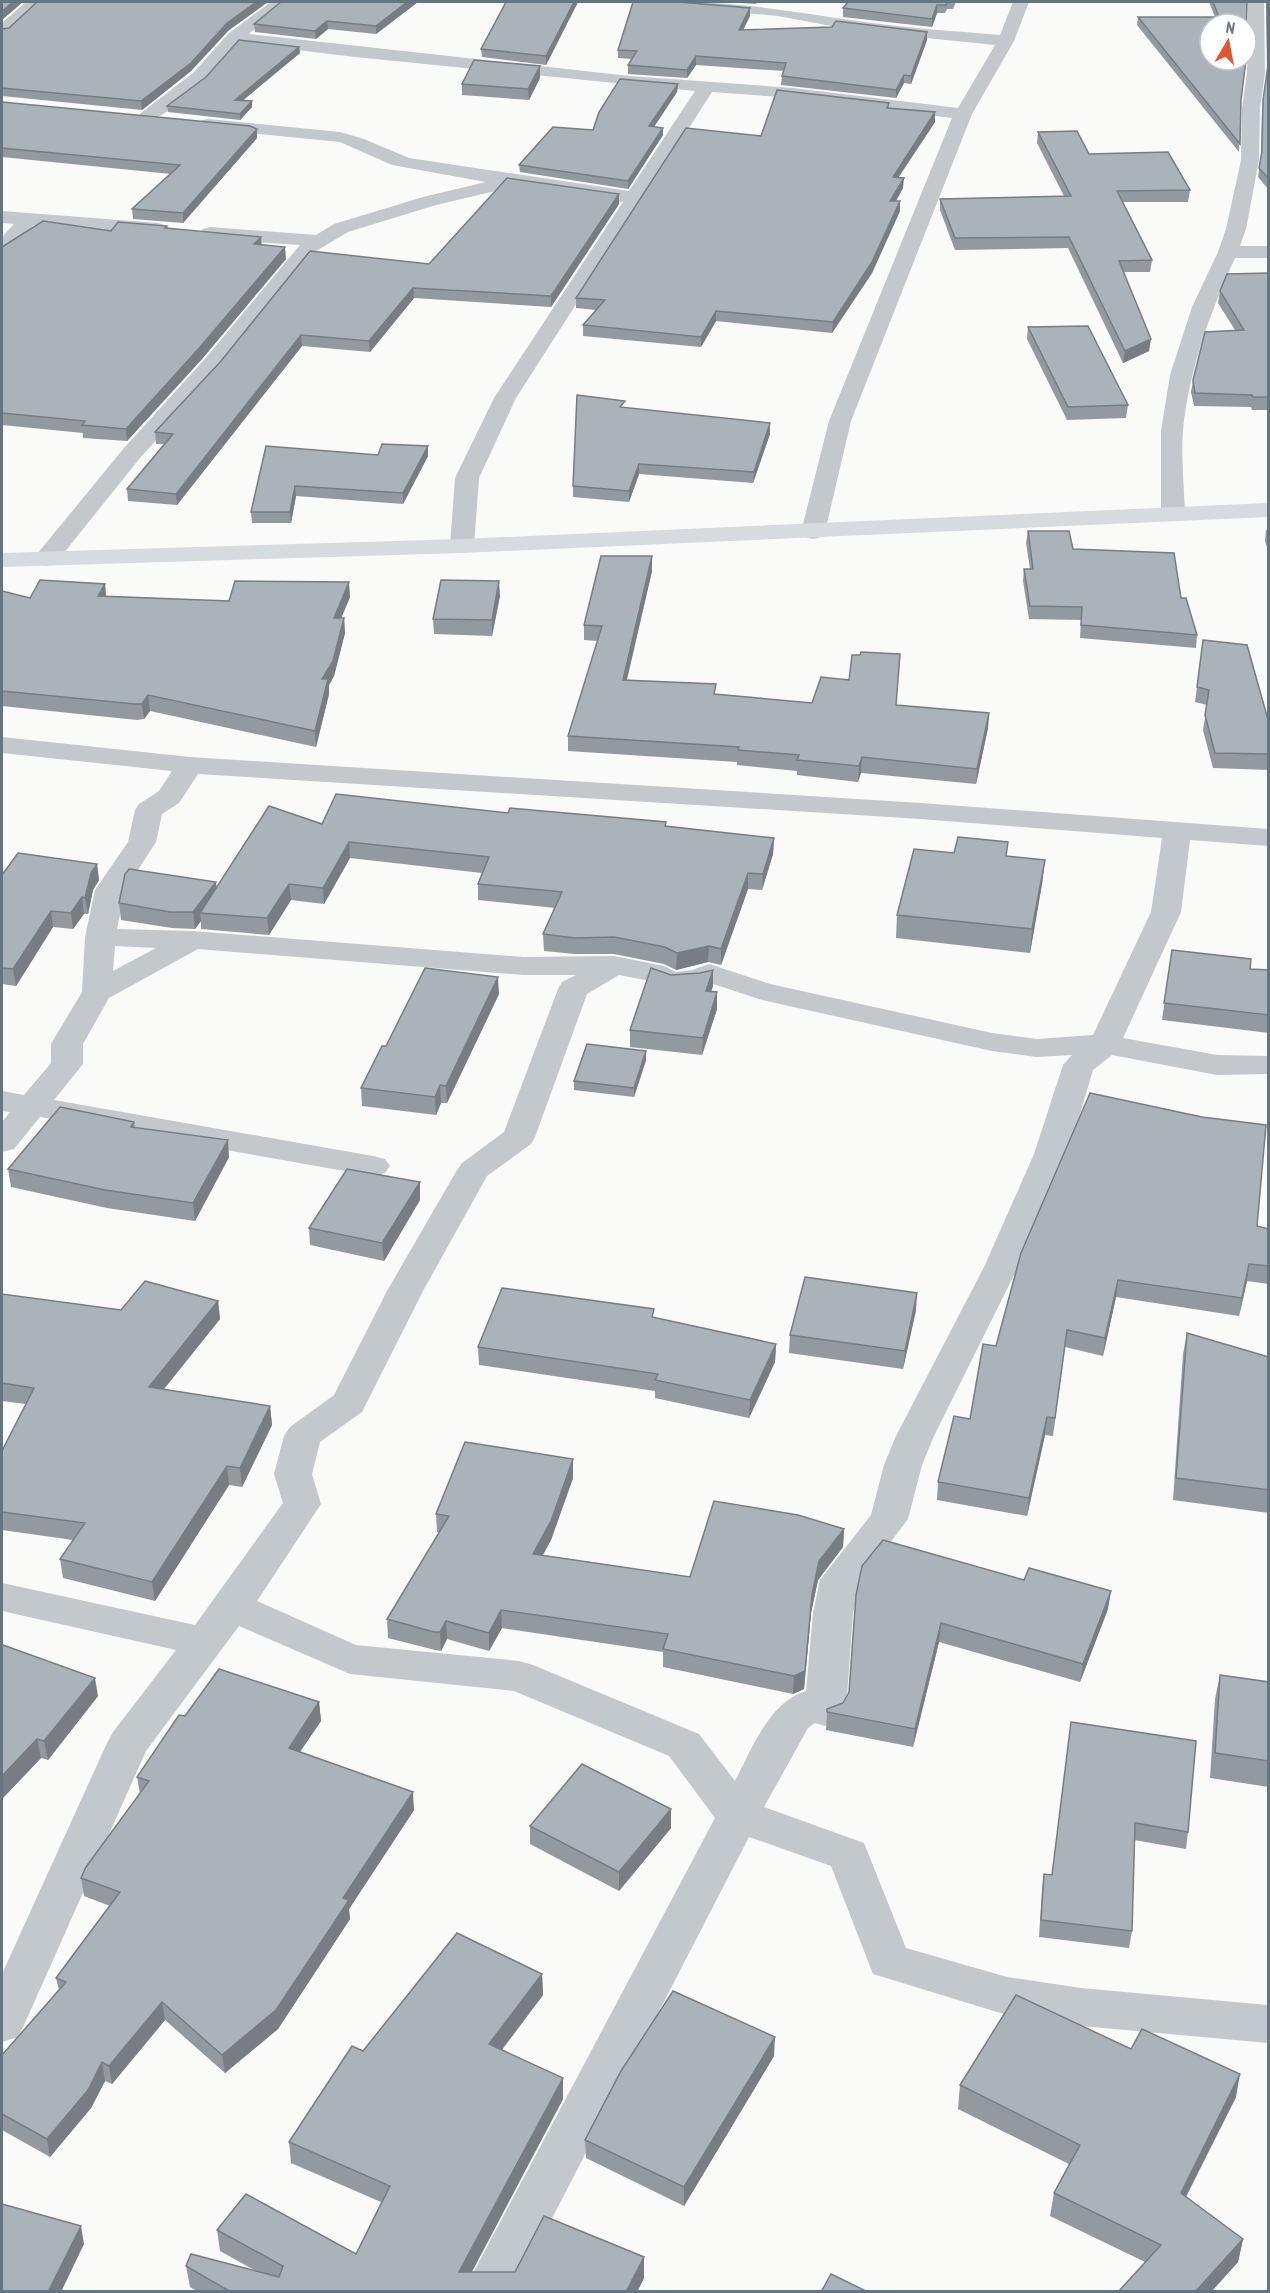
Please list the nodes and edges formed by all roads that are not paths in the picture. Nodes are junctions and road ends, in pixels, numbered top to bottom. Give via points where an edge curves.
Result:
1 (34, 2) edge
2 (280, 2) edge
3 (674, 2) edge
4 (1021, 2) edge
5 (1256, 2) edge
6 (2, 31) edge
7 (235, 37) junction
8 (1006, 41) junction
9 (1262, 72) edge
10 (706, 88) junction
11 (963, 114) junction
12 (126, 116) edge
13 (147, 117) junction
14 (168, 120) edge
15 (189, 123) edge
16 (1259, 159) edge
17 (517, 180) junction
18 (635, 198) junction
19 (2, 217) edge
20 (28, 220) junction
21 (319, 241) junction
22 (2, 248) edge
23 (1228, 252) junction
24 (1269, 252) edge
25 (1269, 510) edge
26 (1173, 513) junction
27 (813, 532) junction
28 (462, 546) junction
29 (46, 559) junction
30 (2, 560) edge
31 (2, 745) edge
32 (190, 765) junction
33 (1177, 830) junction
34 (1269, 837) edge
35 (100, 937) junction
36 (192, 940) junction
37 (614, 965) junction
38 (524, 966) junction
39 (573, 989) junction
40 (97, 992) junction
41 (1105, 1044) junction
42 (1269, 1065) edge
43 (16, 1104) edge
44 (2, 1142) edge
45 (373, 1166) dead end
46 (2, 1597) edge
47 (232, 1606) junction
48 (205, 1642) junction
49 (737, 1815) junction
50 (2, 2023) edge
51 (1269, 2024) edge
52 (488, 2292) edge

1 - 6 street
2 - 7 street
3 - 8 street via 778,11 858,26
4 - 8 street
5 - 9 street
7 - 10 street
7 - 13 street via 199,77
8 - 11 street
9 - 16 street via 1251,108
10 - 11 street via 793,93
10 - 18 street
11 - 27 street via 840,421
12 - 13 street
13 - 14 street
15 - 17 street via 340,136 358,140 404,162
16 - 23 street
17 - 18 street
17 - 21 street via 384,214 340,228
18 - 28 street via 506,398 467,478
19 - 20 street
20 - 21 street
20 - 22 street
21 - 29 street via 309,247 212,365 132,453
23 - 24 street
23 - 26 street via 1202,307 1181,375 1172,430
25 - 26 main road
26 - 27 main road
27 - 28 main road
28 - 29 main road
29 - 30 main road
31 - 32 street
32 - 33 street
32 - 35 street via 169,797 149,810 142,842 111,890
33 - 34 street
33 - 41 street via 1166,912
35 - 36 street
35 - 40 street
36 - 38 street
36 - 40 street
37 - 38 street
37 - 39 street
37 - 41 street via 653,972 671,981 700,978 709,973 762,991 992,1042 1037,1048
38 - 39 street
39 - 47 street via 519,1137 474,1170 405,1291 349,1403 303,1436 293,1474 302,1504
40 - 43 street via 68,1044 67,1064
41 - 42 street via 1217,1065
41 - 49 street via 1079,1065 1051,1154 1005,1257 915,1436 889,1520 840,1580 833,1613 825,1710 810,1705 794,1717
43 - 44 street
43 - 45 street
46 - 48 street
47 - 48 street
47 - 49 street via 350,1659 519,1676 684,1745
48 - 50 street via 128,1743
49 - 51 street via 849,1855 889,1961 1007,1996 1081,2007
49 - 52 street

